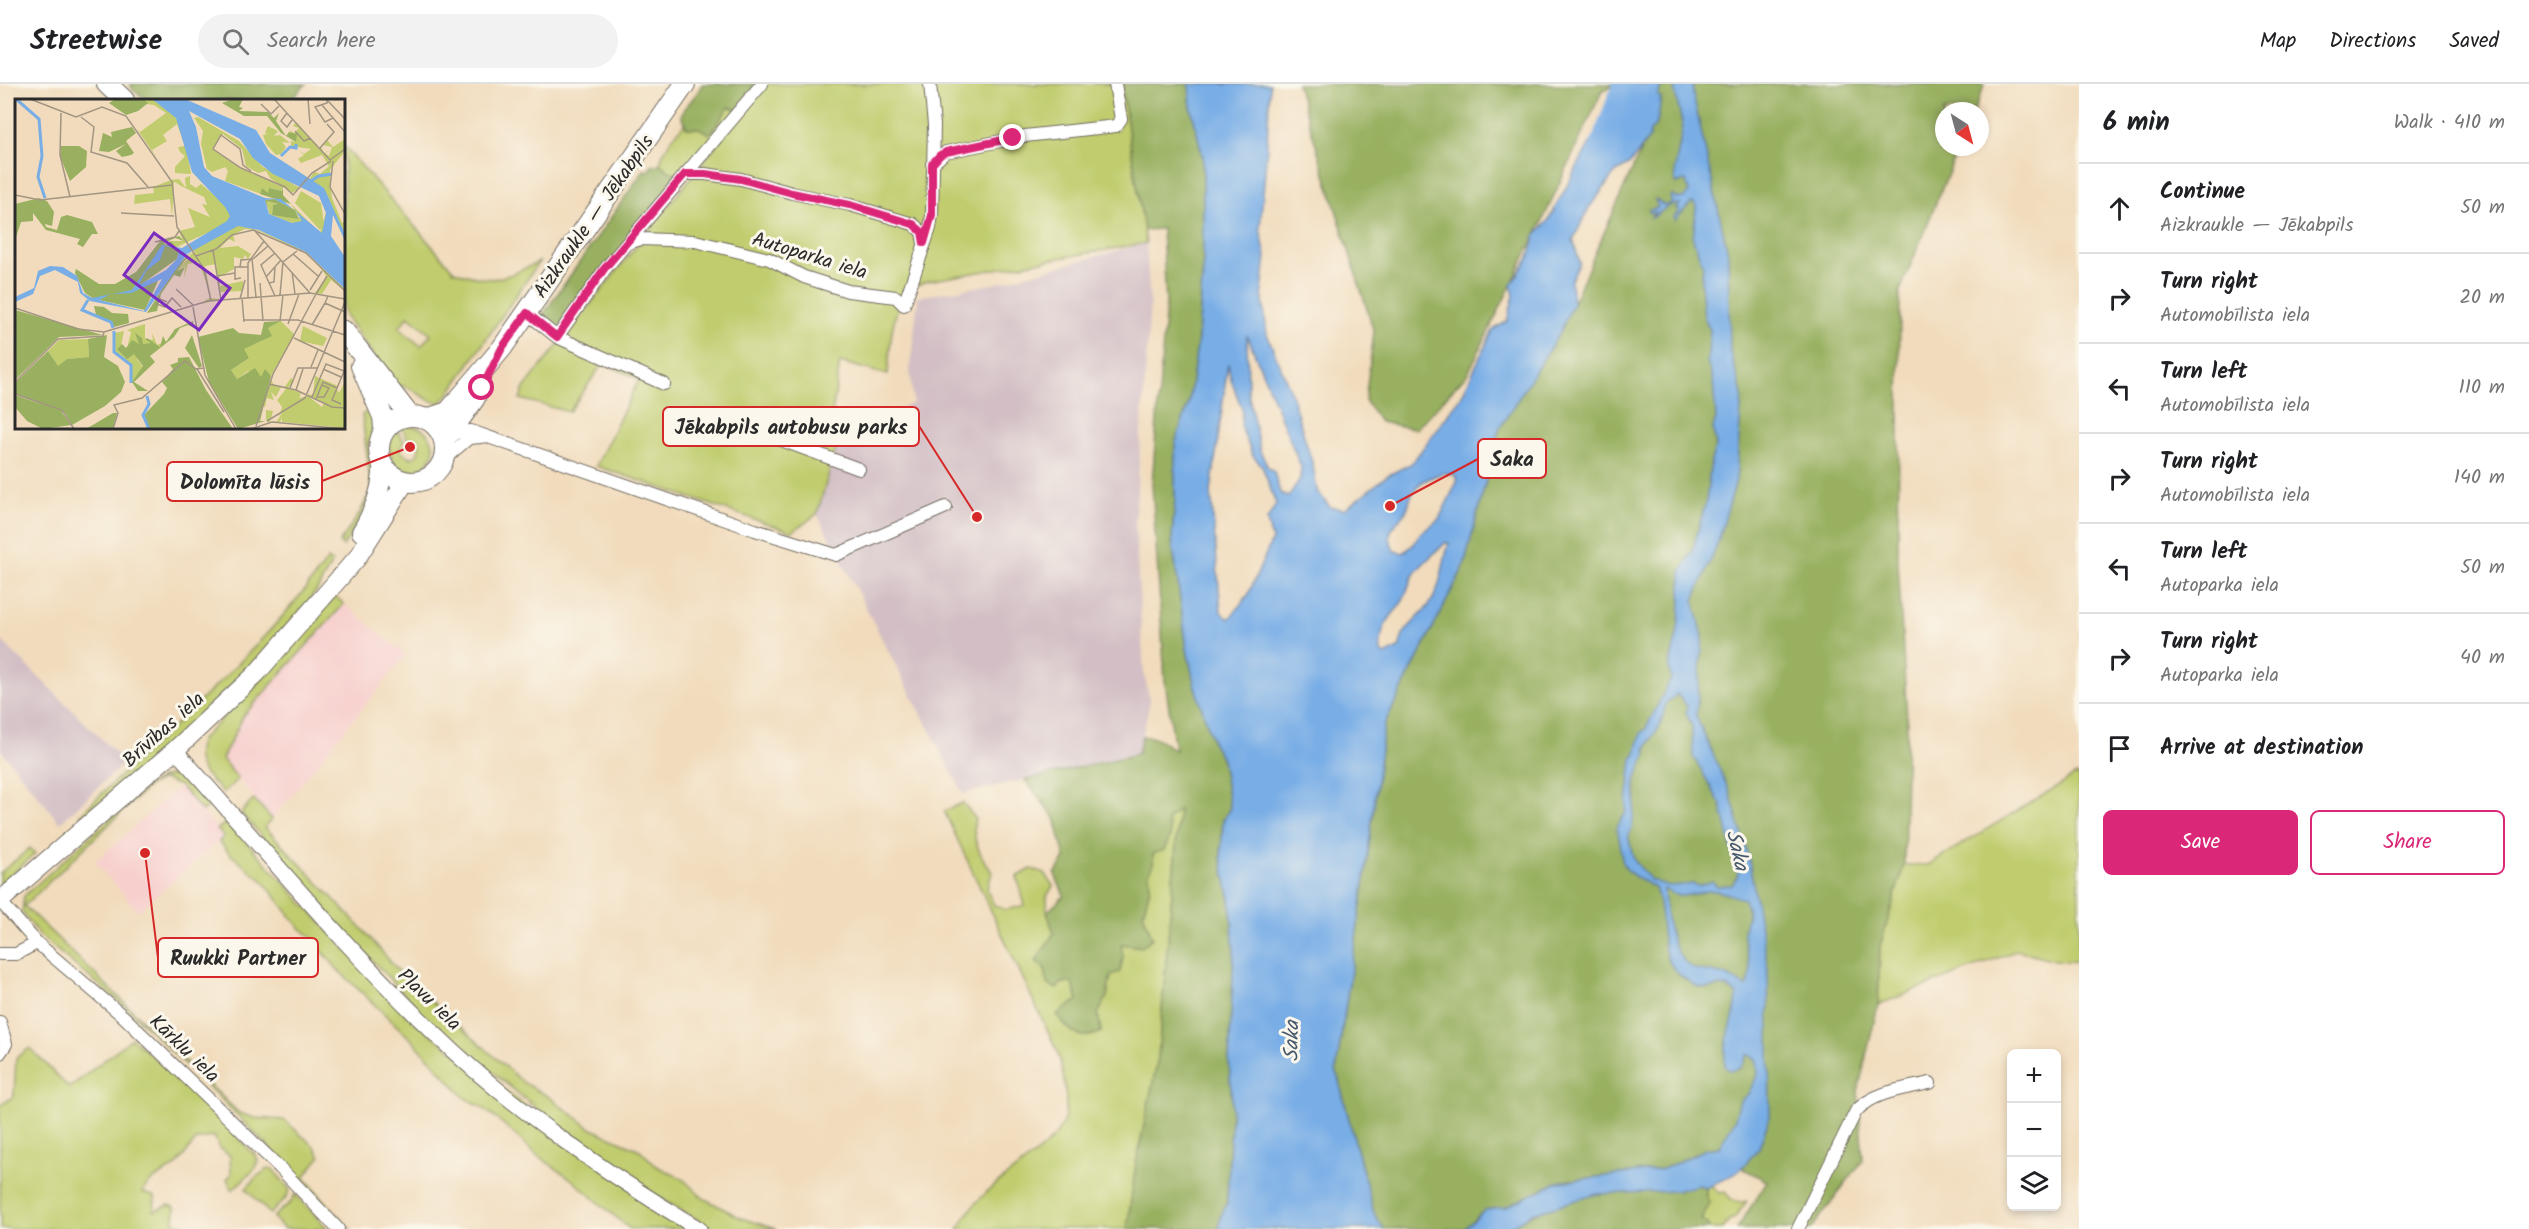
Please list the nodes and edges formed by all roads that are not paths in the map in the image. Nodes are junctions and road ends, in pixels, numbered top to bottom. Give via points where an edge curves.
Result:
1 (107, 84) edge
2 (685, 84) edge
3 (762, 84) edge
4 (930, 84) edge
5 (1115, 84) edge
6 (123, 99) edge
7 (932, 164) junction
8 (685, 174) junction
9 (628, 243) junction
10 (924, 243) junction
11 (527, 313) junction
12 (347, 335) edge
13 (557, 337) junction
14 (502, 348) junction
15 (664, 384) dead end
16 (418, 417) junction
17 (746, 427) dead end
18 (384, 429) junction
19 (443, 446) junction
20 (382, 465) junction
21 (860, 469) dead end
22 (405, 482) junction
23 (946, 507) dead end
24 (340, 574) junction
25 (175, 750) junction
26 (0, 901) edge
27 (36, 943) junction
28 (0, 954) edge
29 (0, 1023) edge
30 (0, 1053) edge
31 (1930, 1083) dead end
32 (338, 1229) edge
33 (699, 1229) edge
34 (1798, 1229) edge

1 - 6 main road
2 - 11 main road, Aizkraukle — Jēkabpils
3 - 8 street
4 - 7 street, Autoparka iela
5 - 7 street via 1121,119 1116,126 1017,137 946,152
7 - 10 street, Autoparka iela via 932,215
8 - 9 street
8 - 10 street via 741,179 850,205 913,224 922,232
9 - 10 street, Autoparka iela via 641,239 695,241 769,260 804,278 848,291 896,297 904,305
9 - 13 street via 604,269
11 - 13 street
11 - 14 main road, Aizkraukle — Jēkabpils
12 - 16 main road
12 - 18 main road via 383,417
13 - 15 street
14 - 16 main road, Aizkraukle — Jēkabpils via 447,412
14 - 19 main road, Aizkraukle — Jēkabpils via 491,373
16 - 18 main road via 391,422
16 - 19 main road via 435,424
17 - 21 street
18 - 20 main road via 378,447
19 - 22 main road via 432,475
19 - 23 street via 482,436 836,555
20 - 22 main road
20 - 24 main road, Brīvības iela via 383,478 371,514
22 - 24 main road, Brīvības iela via 357,558
24 - 25 main road, Brīvības iela via 256,674
25 - 26 main road, Brīvības iela
25 - 33 street, Pļavu iela via 433,1033 543,1125 628,1186
26 - 27 street, Kārklu iela
27 - 28 street via 16,954
27 - 32 street, Kārklu iela via 124,1017
29 - 30 street via 6,1044
31 - 34 street via 1865,1101 1856,1111

